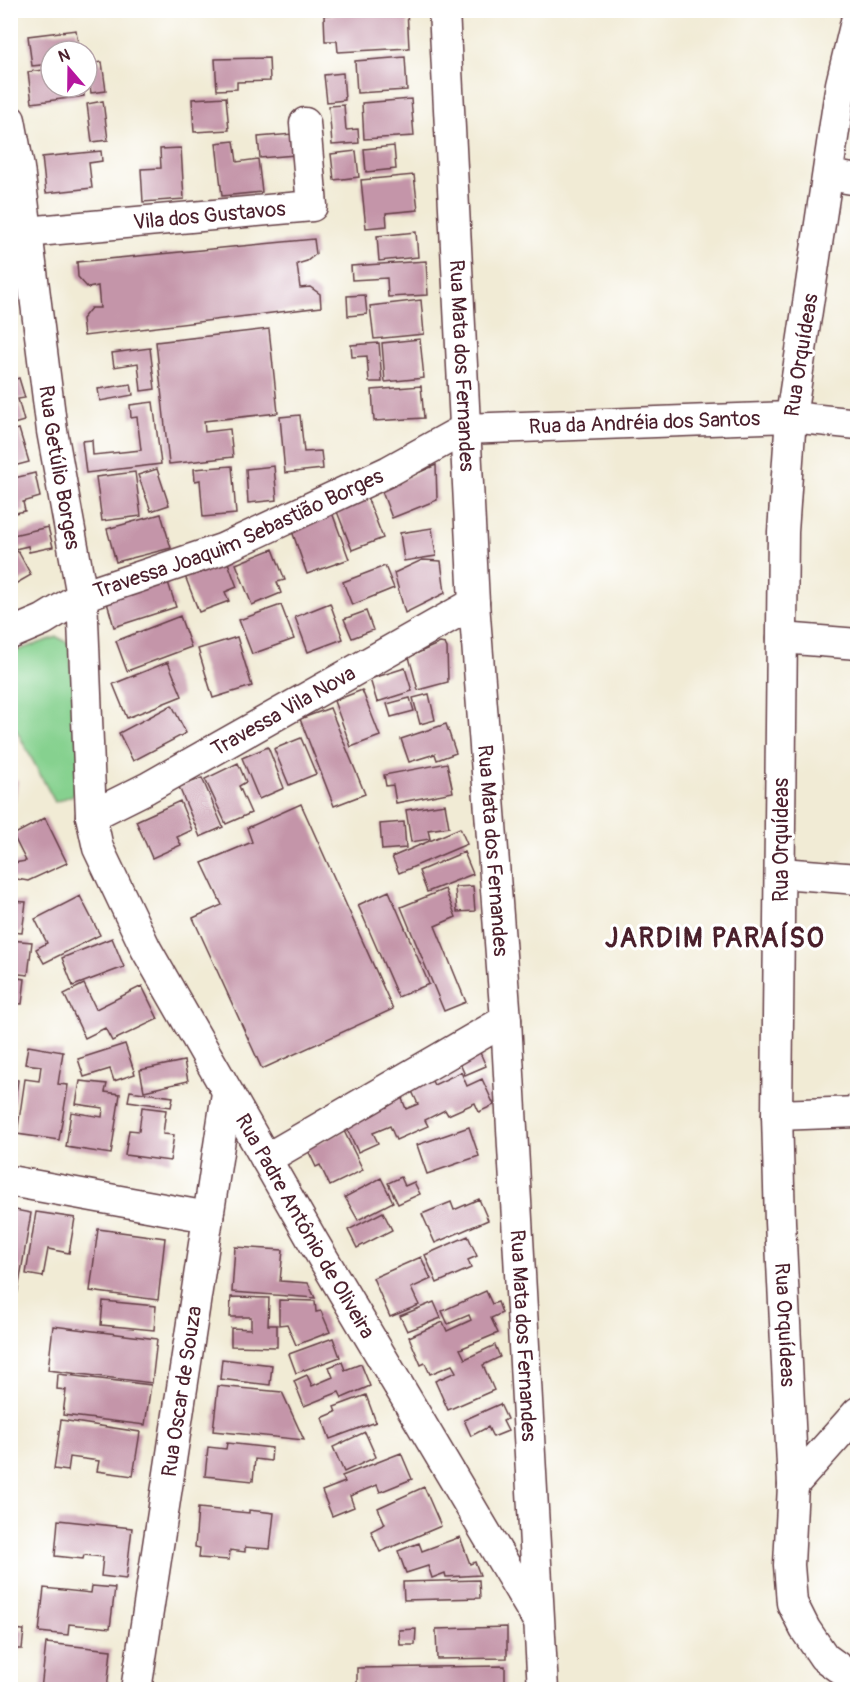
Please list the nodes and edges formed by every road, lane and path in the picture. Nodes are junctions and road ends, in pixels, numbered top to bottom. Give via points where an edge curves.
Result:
1 (444, 10) edge
2 (858, 13) edge
3 (10, 120) edge
4 (305, 123) dead end
5 (15, 171) edge
6 (843, 177) edge
7 (26, 232) junction
8 (791, 417) junction
9 (858, 424) edge
10 (465, 429) junction
11 (82, 596) junction
12 (474, 603) junction
13 (10, 634) edge
14 (782, 638) junction
15 (858, 644) edge
16 (91, 816) junction
17 (781, 873) junction
18 (858, 879) edge
19 (506, 1020) junction
20 (227, 1093) junction
21 (858, 1112) edge
22 (777, 1115) junction
23 (266, 1159) junction
24 (10, 1181) edge
25 (208, 1217) junction
26 (858, 1412) edge
27 (793, 1485) junction
28 (540, 1624) junction
29 (858, 1682) edge
30 (136, 1689) edge
31 (543, 1689) edge

1 - 10 street, Rua Mata dos Fernandes
2 - 6 street, Rua Orquídeas via 841,84
3 - 5 street, Rua Getúlio Borges
4 - 7 street, Vila dos Gustavos via 312,206
5 - 7 street, Rua Getúlio Borges
6 - 8 street, Rua Orquídeas
7 - 11 street, Rua Getúlio Borges via 52,431
8 - 9 street, Rua da Andréia dos Santos
8 - 10 street, Rua da Andréia dos Santos
8 - 14 street, Rua Orquídeas via 783,532
10 - 11 street, Travessa Joaquim Sebastião Borges via 389,471 222,549
10 - 12 street, Rua Mata dos Fernandes
11 - 13 street, Travessa Joaquim Sebastião Borges via 43,620
11 - 16 street, Rua Getúlio Borges
12 - 16 street, Travessa Vila Nova
12 - 19 street, Rua Mata dos Fernandes
14 - 15 street
14 - 17 street, Rua Orquídeas
16 - 20 street, Rua Padre Antônio de Oliveira via 98,848 119,895
17 - 18 street
17 - 22 street, Rua Orquídeas
19 - 23 street
19 - 28 street, Rua Mata dos Fernandes
20 - 23 street, Rua Padre Antônio de Oliveira
20 - 25 street, Rua Oscar de Souza
21 - 22 street
22 - 27 street, Rua Orquídeas
23 - 28 street, Rua Padre Antônio de Oliveira
24 - 25 street
25 - 30 street, Rua Oscar de Souza
26 - 27 street
27 - 29 street, Rua Orquídeas via 789,1565 792,1603 825,1657
28 - 31 street, Rua Mata dos Fernandes

